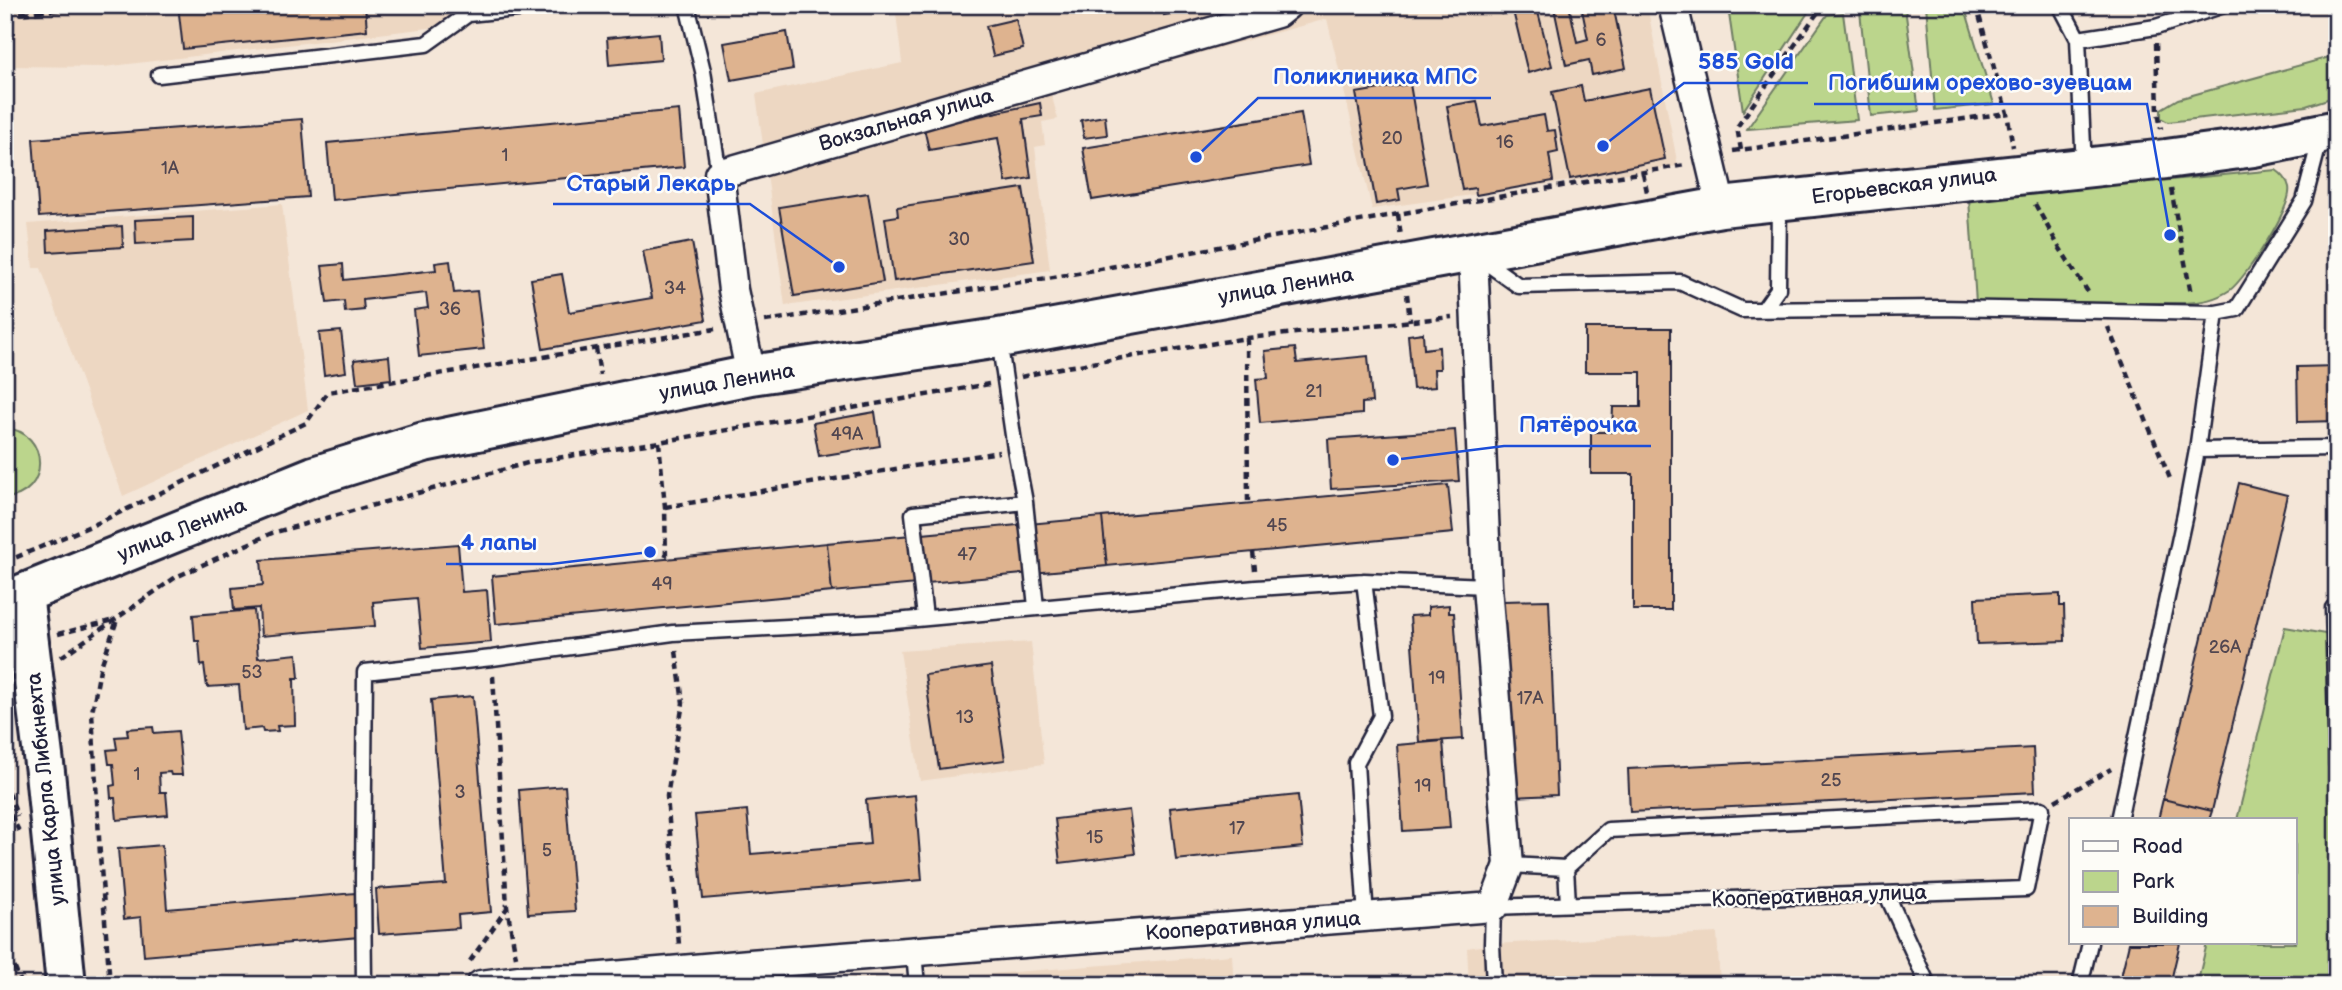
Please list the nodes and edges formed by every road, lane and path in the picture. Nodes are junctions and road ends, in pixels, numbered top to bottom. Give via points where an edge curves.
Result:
1 (557, 5) edge
2 (687, 5) edge
3 (1287, 5) edge
4 (1673, 5) edge
5 (1823, 5) edge
6 (1976, 5) edge
7 (2060, 5) edge
8 (2224, 5) edge
9 (2078, 39) junction
10 (159, 75) dead end
11 (2329, 132) edge
12 (1741, 150) junction
13 (1710, 161) junction
14 (2084, 168) junction
15 (719, 174) junction
16 (1779, 201) junction
17 (1721, 207) junction
18 (1473, 254) junction
19 (1763, 310) junction
20 (2216, 313) junction
21 (1474, 314) junction
22 (740, 324) junction
23 (999, 338) junction
24 (1247, 338) junction
25 (751, 376) junction
26 (1005, 382) junction
27 (659, 442) junction
28 (2337, 448) edge
29 (1015, 449) junction
30 (2197, 450) junction
31 (1025, 502) junction
32 (1248, 504) dead end
33 (665, 507) junction
34 (666, 558) dead end
35 (1364, 581) junction
36 (11, 586) edge
37 (1487, 586) junction
38 (1036, 607) junction
39 (2333, 608) dead end
40 (925, 617) junction
41 (118, 619) junction
42 (673, 633) junction
43 (44, 657) junction
44 (492, 658) junction
45 (2135, 756) junction
46 (2337, 765) edge
47 (5, 804) edge
48 (2042, 809) junction
49 (2120, 818) edge
50 (24, 841) dead end
51 (1509, 865) junction
52 (1566, 868) junction
53 (1886, 895) junction
54 (1568, 904) junction
55 (507, 907) junction
56 (1493, 907) junction
57 (1366, 918) junction
58 (2090, 944) edge
59 (5, 945) edge
60 (914, 953) junction
61 (681, 970) junction
62 (475, 974) edge
63 (519, 980) junction
64 (580, 982) edge
65 (22, 985) edge
66 (66, 985) edge
67 (110, 985) edge
68 (364, 985) edge
69 (916, 985) edge
70 (1494, 985) edge
71 (1928, 985) edge
72 (2080, 985) edge

1 - 10 lane via 468,14 426,44
2 - 15 lane
3 - 15 street, Вокзальная улица via 1278,13
4 - 13 street
5 - 12 path via 1737,127
6 - 12 path via 2007,113
7 - 9 lane
8 - 9 lane via 2155,27
9 - 14 lane
11 - 14 main road, Егорьевская улица via 2254,147
11 - 20 lane via 2304,201 2237,309
12 - 13 path
13 - 17 street
13 - 22 path via 1067,275
14 - 16 main road, Егорьевская улица
15 - 22 street
16 - 17 main road, Егорьевская улица
16 - 19 lane via 1778,289
17 - 18 main road, Егорьевская улица
18 - 19 lane via 1519,286 1680,282 1742,310
18 - 21 street
18 - 23 main road, улица Ленина
19 - 20 lane
20 - 30 lane
21 - 24 path
21 - 37 street
22 - 25 street
22 - 36 path via 328,392 306,423 100,522
23 - 25 main road, улица Ленина
23 - 26 lane
24 - 26 path via 1054,369
24 - 32 path
25 - 36 main road, улица Ленина via 424,442 314,476
26 - 27 path
26 - 29 lane
27 - 33 path
27 - 43 path via 530,461 272,533 177,577
28 - 30 lane
29 - 31 lane
29 - 33 path
30 - 45 lane
31 - 38 lane
31 - 40 lane via 913,514
33 - 34 path
35 - 37 lane
35 - 38 lane
35 - 57 lane via 1381,716 1356,764
36 - 43 main road, улица Карла Либкнехта
37 - 51 street
38 - 40 lane
39 - 46 lane
40 - 42 lane
41 - 43 path
41 - 43 path
41 - 67 path via 100,669 92,712
42 - 44 lane
42 - 61 path via 683,703 667,796
43 - 66 main road, улица Карла Либкнехта
44 - 55 path
44 - 68 lane via 365,672
45 - 48 path
45 - 49 lane
47 - 50 path
48 - 52 lane via 1608,830
48 - 53 lane, Кооперативная улица via 2026,889
51 - 52 lane
51 - 56 street
52 - 54 lane
53 - 54 lane, Кооперативная улица
53 - 71 lane
54 - 56 lane, Кооперативная улица
55 - 62 path
55 - 63 path
56 - 57 street, Кооперативная улица
56 - 70 lane
57 - 60 street, Кооперативная улица
58 - 72 lane
59 - 65 path
60 - 61 street, Кооперативная улица
60 - 69 lane
61 - 64 street, Кооперативная улица
62 - 63 street, Кооперативная улица
63 - 64 street, Кооперативная улица

